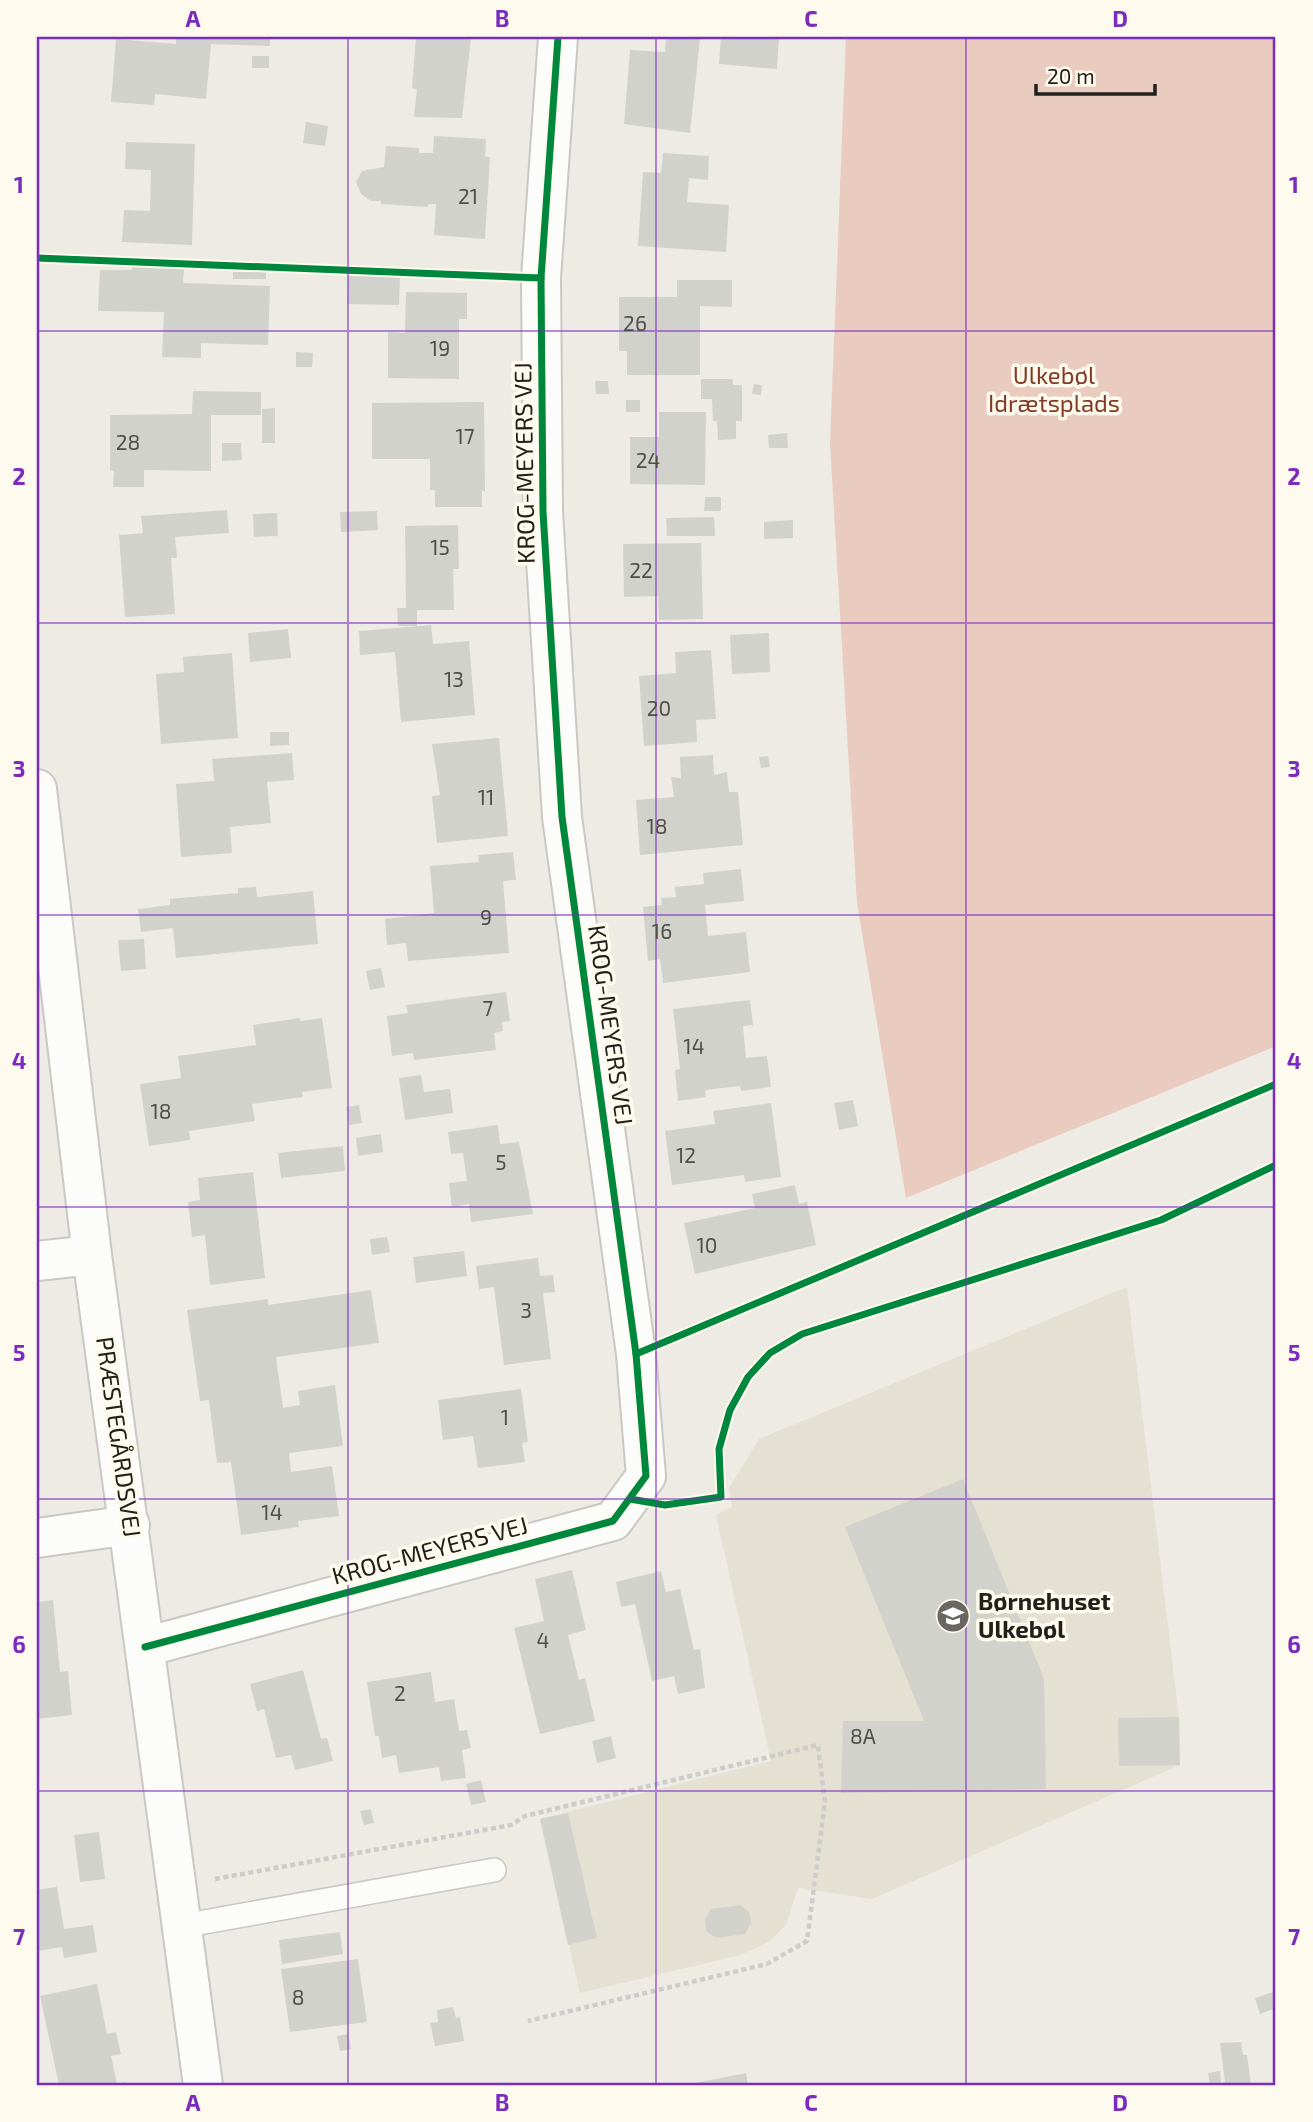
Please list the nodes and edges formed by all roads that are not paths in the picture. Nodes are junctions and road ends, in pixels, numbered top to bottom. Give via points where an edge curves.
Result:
1 (558, 37) edge
2 (37, 789) edge
3 (37, 798) edge
4 (92, 1255) junction
5 (37, 1261) edge
6 (130, 1525) junction
7 (37, 1538) edge
8 (145, 1647) junction
9 (494, 1870) dead end
10 (182, 1926) junction
11 (203, 2085) edge

1 - 8 street, KROG-MEYERS VEJ via 541,291 543,512 560,789 636,1354 646,1476 613,1521
2 - 3 street, PRÆSTEGÅRDSVEJ
3 - 4 street, PRÆSTEGÅRDSVEJ
4 - 5 street
4 - 6 street, PRÆSTEGÅRDSVEJ
6 - 7 street
6 - 8 street, PRÆSTEGÅRDSVEJ
8 - 10 street, PRÆSTEGÅRDSVEJ
9 - 10 lane
10 - 11 street, PRÆSTEGÅRDSVEJ

